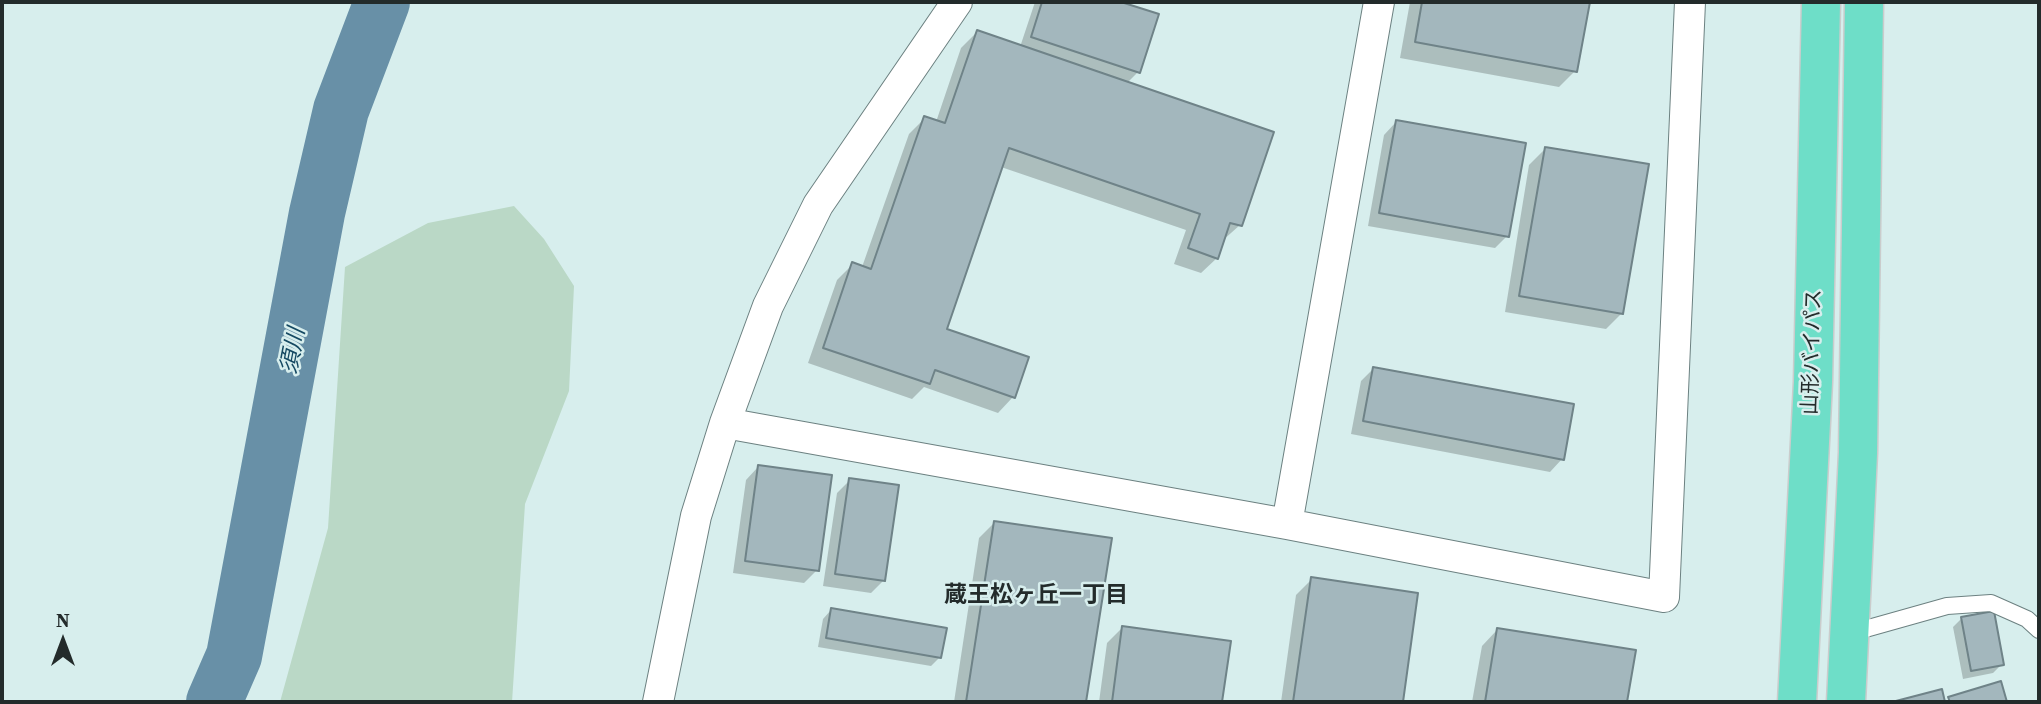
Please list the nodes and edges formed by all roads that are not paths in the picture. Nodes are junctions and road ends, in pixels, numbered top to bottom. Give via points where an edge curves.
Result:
1 (957, 2) edge
2 (1379, 2) edge
3 (1690, 2) edge
4 (1821, 2) edge
5 (1864, 2) edge
6 (725, 423) junction
7 (1287, 524) junction
8 (2039, 630) edge
9 (1851, 633) junction
10 (658, 702) edge
11 (1797, 702) edge
12 (1846, 702) edge

1 - 6 street via 817,205 768,306
2 - 7 street
3 - 7 street via 1664,597
4 - 11 highway, 山形バイパス via 1813,382
5 - 9 highway
6 - 7 street
6 - 10 street via 696,516
8 - 9 lane via 2027,619 1991,604 1947,606
9 - 12 highway

